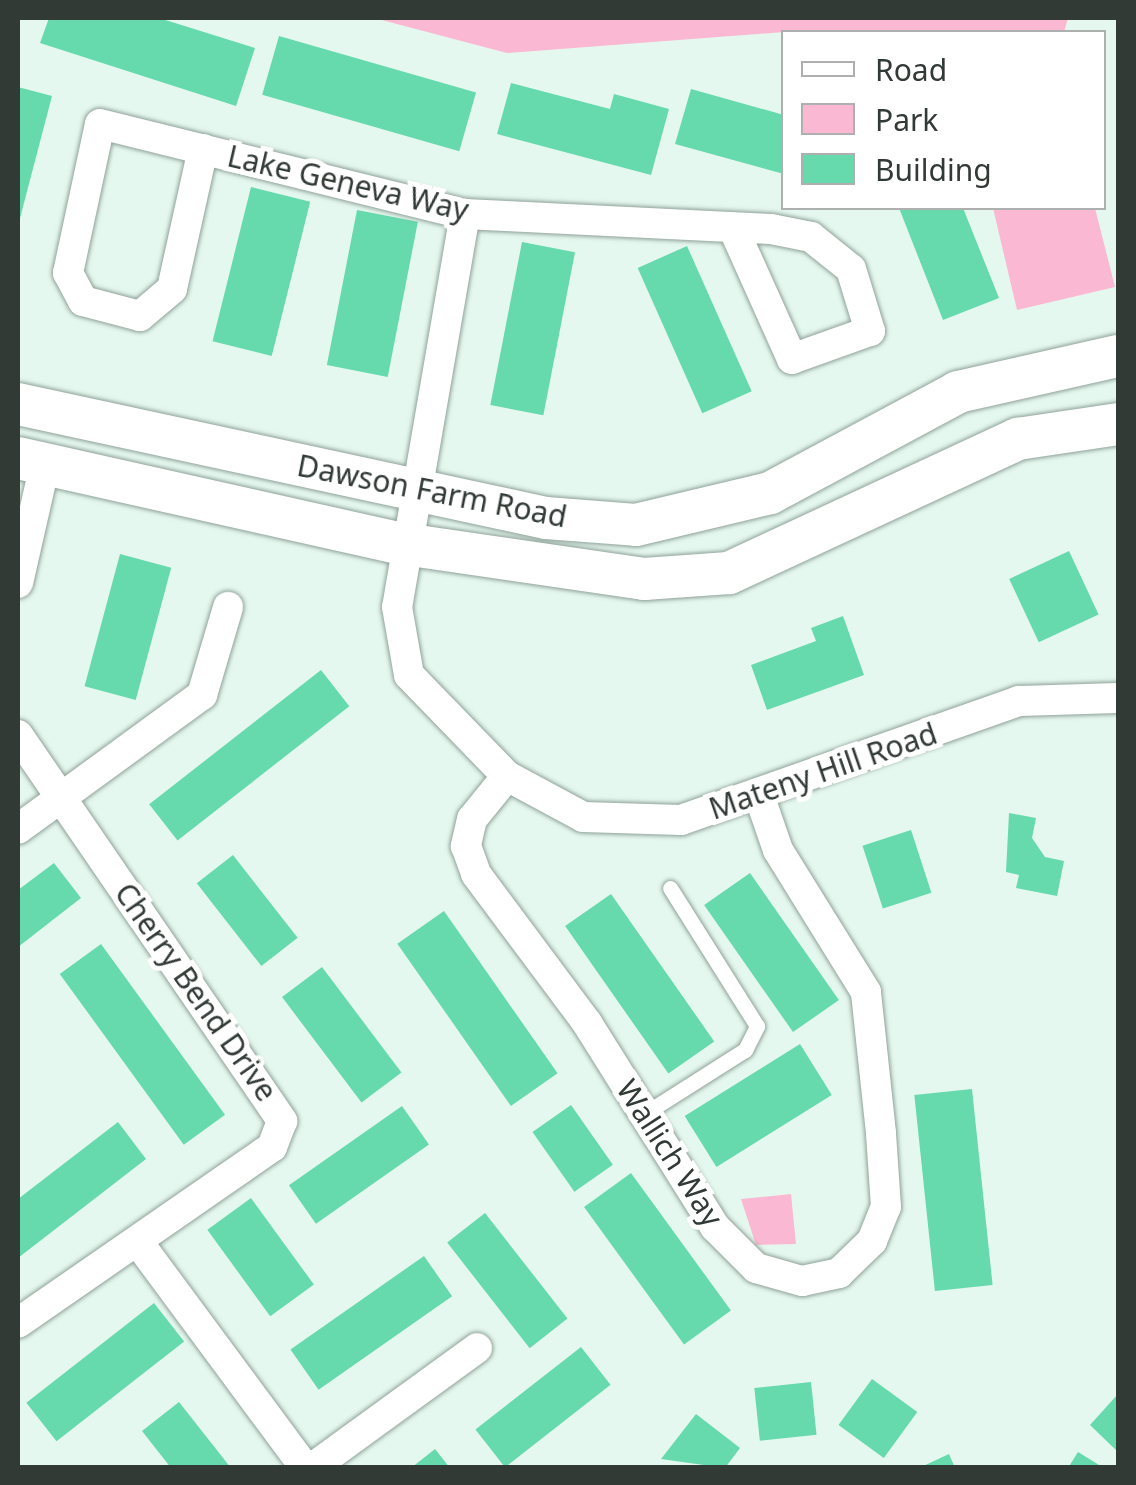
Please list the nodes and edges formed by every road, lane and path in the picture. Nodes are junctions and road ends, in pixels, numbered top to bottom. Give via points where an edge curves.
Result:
1 (203, 150) junction
2 (465, 214) junction
3 (733, 228) junction
4 (1118, 356) edge
5 (18, 404) edge
6 (1118, 424) edge
7 (32, 461) edge
8 (417, 491) junction
9 (404, 544) junction
10 (18, 583) edge
11 (228, 606) dead end
12 (1118, 698) edge
13 (18, 735) edge
14 (506, 776) junction
15 (59, 798) junction
16 (760, 798) junction
17 (18, 829) edge
18 (670, 888) dead end
19 (644, 1114) junction
20 (138, 1242) junction
21 (18, 1323) edge
22 (477, 1348) dead end
23 (309, 1468) edge

1 - 1 street, Lake Geneva Way via 100,124 68,274 83,302 140,316 172,289
1 - 2 street, Lake Geneva Way
2 - 3 street, Lake Geneva Way
2 - 8 street, Mateny Hill Road
3 - 3 street, Lake Geneva Way via 792,359 870,331 836,250 812,237
4 - 8 street, Dawson Farm Road via 958,392 770,493 694,516 636,524 546,518
5 - 8 street, Dawson Farm Road
6 - 9 street, Dawson Farm Road via 1018,438 729,573 588,577
7 - 9 street, Dawson Farm Road
7 - 10 street
8 - 9 street, Mateny Hill Road
9 - 14 street, Mateny Hill Road via 396,608 409,675
11 - 15 street via 202,695
12 - 16 street, Mateny Hill Road via 1019,700
13 - 15 street, Cherry Bend Drive
14 - 16 street, Mateny Hill Road via 583,817 624,825
14 - 19 street, Wallich Way via 472,819 466,846 476,874
15 - 17 street
15 - 20 street, Cherry Bend Drive via 282,1121 272,1147
16 - 19 street, Wallich Way via 778,850 866,992 886,1207 872,1242 839,1273 802,1281 756,1268 715,1227
18 - 19 lane via 757,1026 744,1050
20 - 21 street, Cherry Bend Drive
20 - 23 street
22 - 23 street

